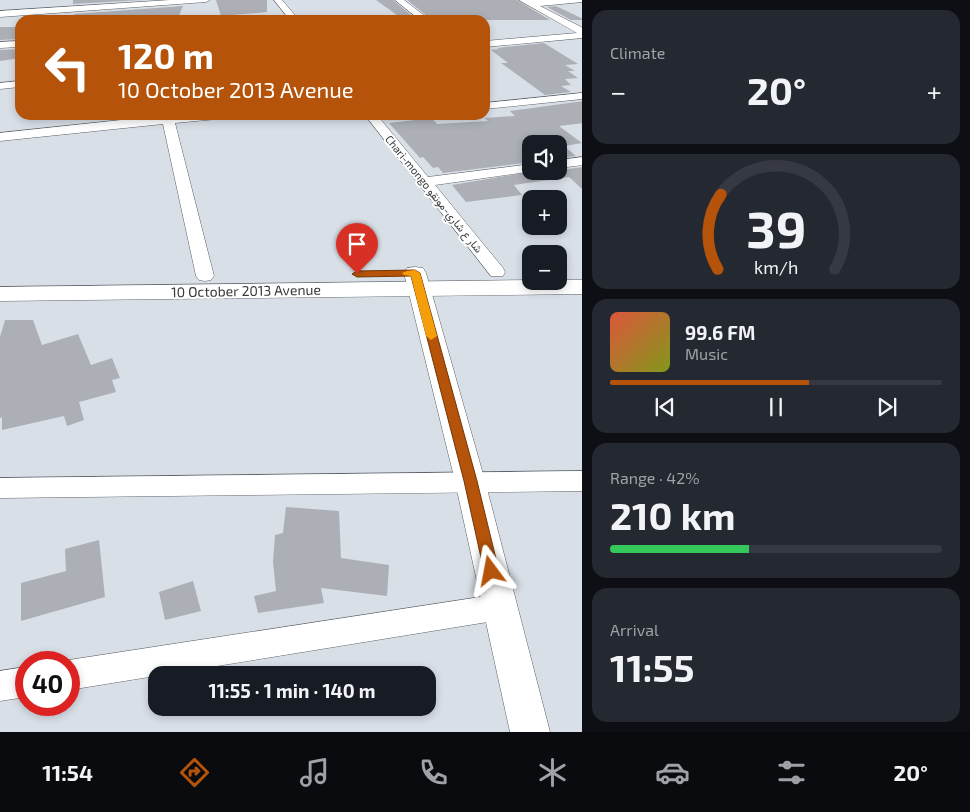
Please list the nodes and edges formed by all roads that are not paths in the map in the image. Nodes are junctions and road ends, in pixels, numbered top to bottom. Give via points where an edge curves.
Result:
1 (206, 0) edge
2 (278, 0) edge
3 (399, 0) edge
4 (582, 0) edge
5 (527, 2) edge
6 (69, 5) edge
7 (0, 14) edge
8 (291, 15) edge
9 (419, 15) edge
10 (582, 33) edge
11 (490, 43) edge
12 (15, 44) edge
13 (0, 45) edge
14 (15, 84) edge
15 (0, 86) edge
16 (582, 96) edge
17 (490, 105) edge
18 (159, 120) edge
19 (168, 120) edge
20 (375, 120) edge
21 (0, 137) edge
22 (582, 161) edge
23 (567, 163) edge
24 (522, 169) edge
25 (425, 182) junction
26 (582, 271) edge
27 (497, 272) junction
28 (522, 272) edge
29 (567, 272) edge
30 (205, 276) junction
31 (0, 279) edge
32 (417, 281) junction
33 (582, 286) edge
34 (0, 294) edge
35 (470, 481) junction
36 (582, 481) edge
37 (0, 488) edge
38 (500, 607) junction
39 (80, 673) edge
40 (15, 684) edge
41 (0, 686) edge
42 (530, 732) edge

1 - 6 street
2 - 8 street
3 - 9 street
4 - 5 street
5 - 10 street
6 - 7 street
10 - 11 street
12 - 13 street
14 - 15 street
16 - 17 street
18 - 21 street
19 - 30 street
20 - 25 street, Chari-mongo شار ع شاري-مونقو
22 - 23 street
24 - 25 street
25 - 27 street, Chari-mongo شار ع شاري-مونقو
26 - 29 highway
27 - 28 highway, 10 October 2013 Avenue
27 - 32 highway, 10 October 2013 Avenue
30 - 31 highway, 10 October 2013 Avenue
30 - 32 highway, 10 October 2013 Avenue
32 - 33 highway, 10 October 2013 Avenue
32 - 34 highway, 10 October 2013 Avenue
32 - 35 street
35 - 36 street
35 - 37 street
35 - 38 street
38 - 39 street
38 - 42 street
40 - 41 street

